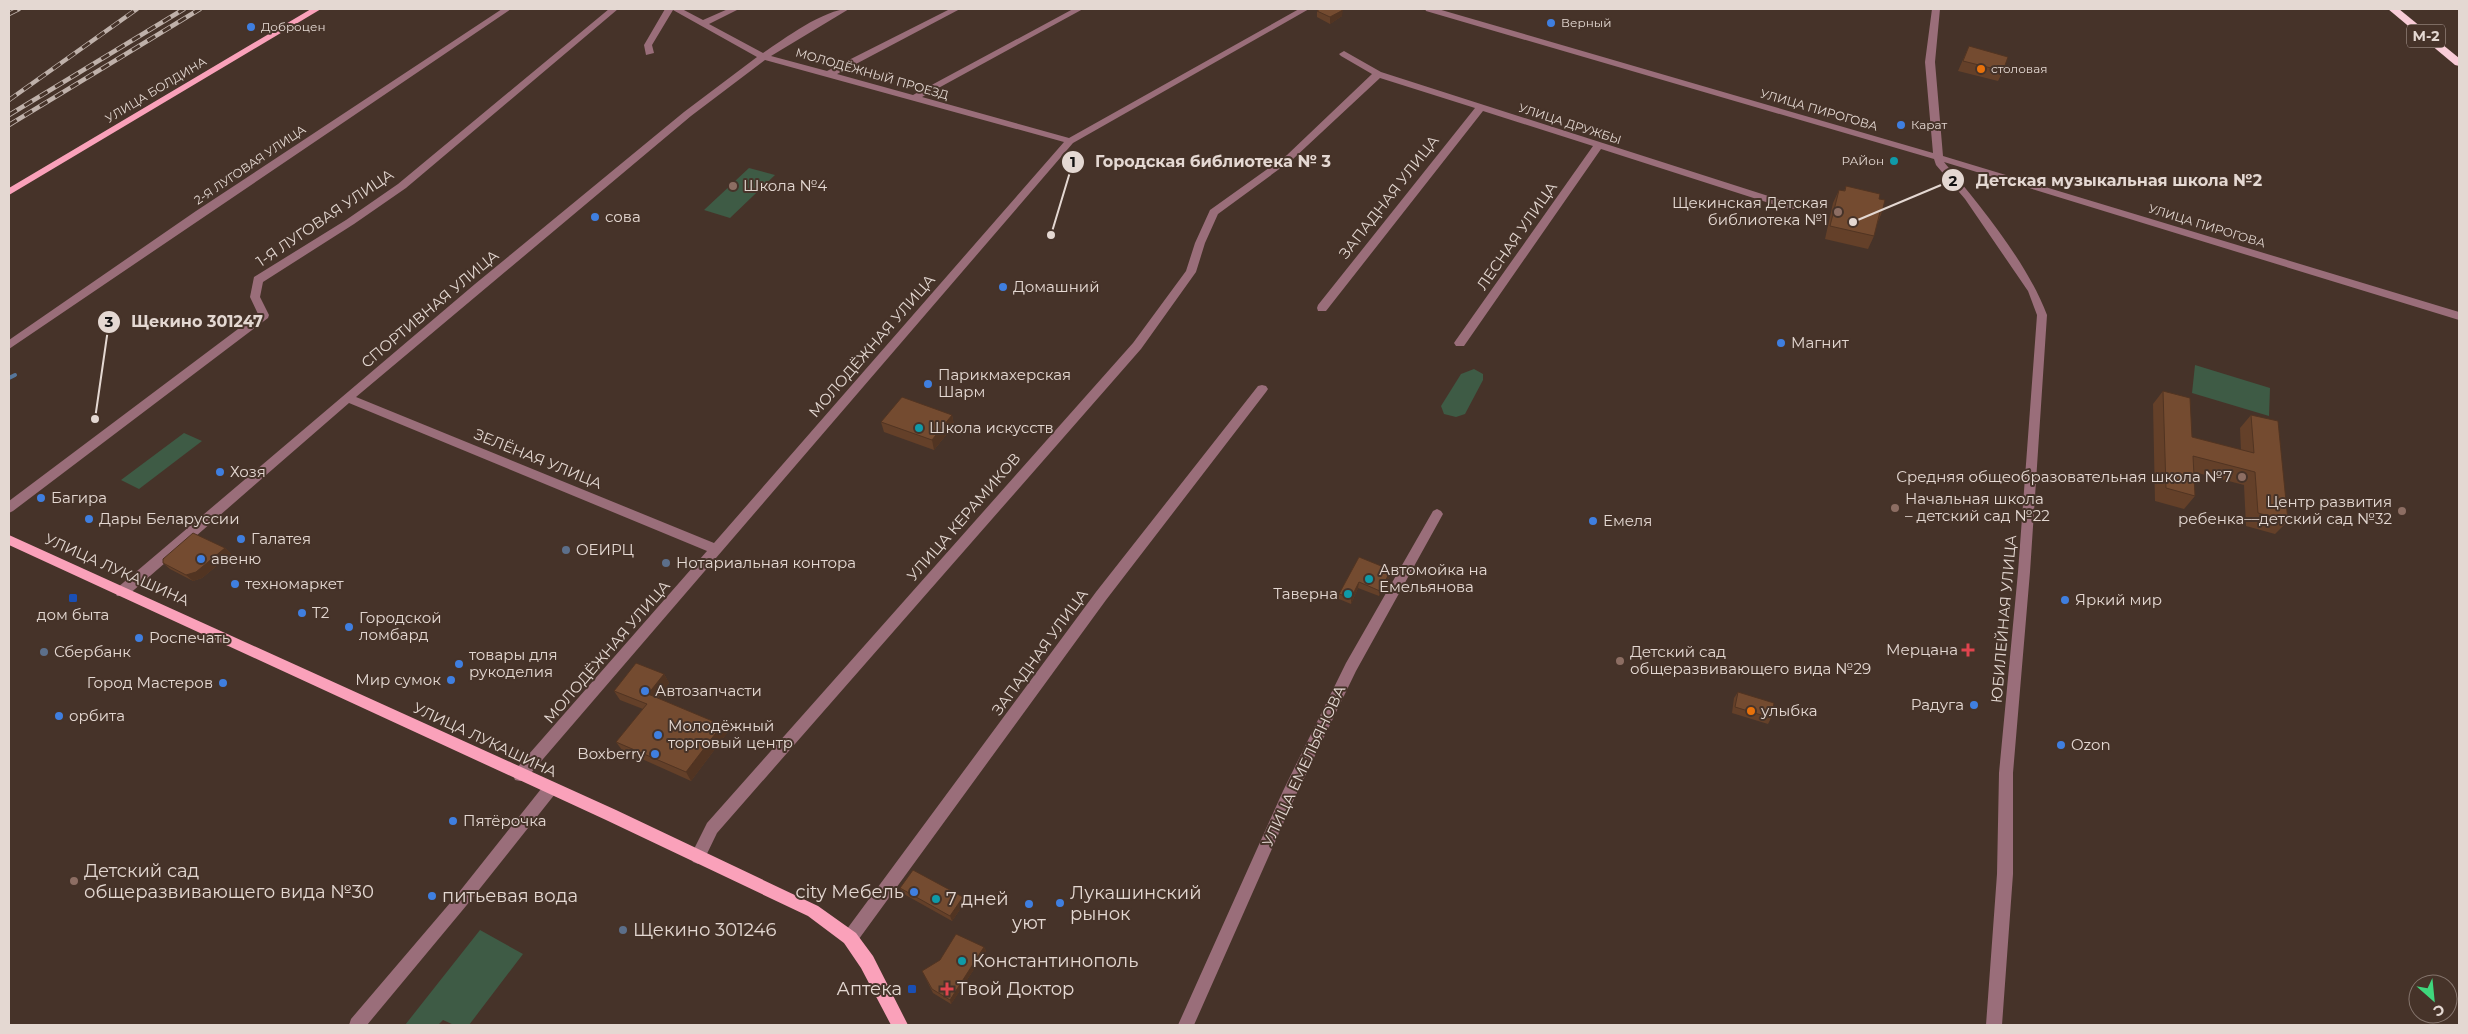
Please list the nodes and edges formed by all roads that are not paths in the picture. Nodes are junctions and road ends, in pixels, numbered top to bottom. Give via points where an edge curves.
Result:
1 (317, 9) edge
2 (507, 9) edge
3 (614, 9) edge
4 (669, 9) edge
5 (676, 9) edge
6 (735, 9) edge
7 (845, 9) edge
8 (956, 9) edge
9 (1079, 9) edge
10 (1305, 9) edge
11 (1429, 9) edge
12 (1936, 9) edge
13 (2393, 9) edge
14 (703, 24) junction
15 (649, 53) dead end
16 (1344, 54) dead end
17 (762, 56) junction
18 (2459, 64) edge
19 (829, 74) junction
20 (1378, 74) junction
21 (914, 98) junction
22 (1480, 108) junction
23 (1070, 141) junction
24 (1598, 146) junction
25 (1937, 157) junction
26 (9, 192) edge
27 (1792, 207) dead end
28 (1322, 308) dead end
29 (2459, 316) edge
30 (1460, 343) dead end
31 (9, 345) edge
32 (1262, 389) dead end
33 (348, 398) junction
34 (9, 508) edge
35 (1437, 514) dead end
36 (9, 540) edge
37 (715, 549) junction
38 (122, 592) junction
39 (520, 775) junction
40 (550, 789) junction
41 (698, 857) junction
42 (850, 938) junction
43 (357, 1025) edge
44 (900, 1025) edge
45 (1186, 1025) edge
46 (1994, 1025) edge

1 - 26 main road, УЛИЦА БОЛДИНА
2 - 31 street, 2-Я ЛУГОВАЯ УЛИЦА via 200,213
3 - 34 street, 1-Я ЛУГОВАЯ УЛИЦА via 402,186 258,280 255,297 264,315
4 - 15 street via 648,46
5 - 14 street, МОЛОДЁЖНЫЙ ПРОЕЗД
6 - 14 street
7 - 17 street, СПОРТИВНАЯ УЛИЦА
8 - 19 street
9 - 21 street
10 - 23 street, МОЛОДЁЖНАЯ УЛИЦА
11 - 25 street, УЛИЦА ПИРОГОВА
12 - 25 street via 1930,62
13 - 18 highway, М-2
14 - 17 street, МОЛОДЁЖНЫЙ ПРОЕЗД
16 - 20 street, УЛИЦА ДРУЖБЫ
17 - 19 street, МОЛОДЁЖНЫЙ ПРОЕЗД
17 - 33 street, СПОРТИВНАЯ УЛИЦА via 565,215
19 - 21 street, МОЛОДЁЖНЫЙ ПРОЕЗД
20 - 22 street, УЛИЦА ДРУЖБЫ
20 - 41 street, УЛИЦА КЕРАМИКОВ via 1290,157 1214,212 1191,272 1137,346 712,828
21 - 23 street, МОЛОДЁЖНЫЙ ПРОЕЗД
22 - 24 street, УЛИЦА ДРУЖБЫ
22 - 28 street, ЗАПАДНАЯ УЛИЦА
23 - 37 street, МОЛОДЁЖНАЯ УЛИЦА
24 - 27 street, УЛИЦА ДРУЖБЫ
24 - 30 street, ЛЕСНАЯ УЛИЦА
25 - 29 street, УЛИЦА ПИРОГОВА
25 - 46 street, ЮБИЛЕЙНАЯ УЛИЦА via 1969,197 2033,291 2042,315 2006,773 2005,874
32 - 42 street, ЗАПАДНАЯ УЛИЦА via 1101,596
33 - 37 street, ЗЕЛЁНАЯ УЛИЦА
33 - 38 street, СПОРТИВНАЯ УЛИЦА
35 - 45 street, УЛИЦА ЕМЕЛЬЯНОВА via 1351,667 1288,796
36 - 38 main road, УЛИЦА ЛУКАШИНА
37 - 39 street, МОЛОДЁЖНАЯ УЛИЦА
38 - 39 main road, УЛИЦА ЛУКАШИНА
39 - 40 main road, УЛИЦА ЛУКАШИНА
40 - 41 main road, УЛИЦА ЛУКАШИНА
40 - 43 street
41 - 42 main road, УЛИЦА ЛУКАШИНА via 812,912
42 - 44 main road, УЛИЦА ЛУКАШИНА via 867,962

